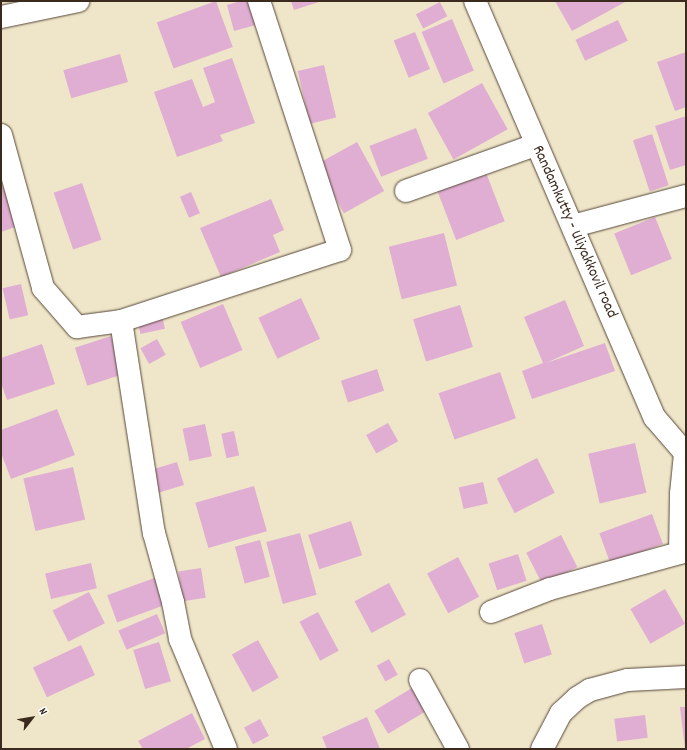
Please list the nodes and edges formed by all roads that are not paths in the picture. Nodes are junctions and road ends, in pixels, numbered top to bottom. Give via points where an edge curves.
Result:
1 (78, 1) edge
2 (259, 1) edge
3 (475, 1) edge
4 (1, 18) edge
5 (1, 134) edge
6 (535, 145) junction
7 (406, 191) dead end
8 (686, 196) edge
9 (573, 226) junction
10 (121, 321) junction
11 (686, 454) edge
12 (491, 612) dead end
13 (686, 677) edge
14 (420, 680) dead end
15 (226, 749) edge
16 (458, 749) edge
17 (542, 749) edge

1 - 4 street
2 - 10 street via 340,250
3 - 6 street, Randamkutty - Uliyakkovil road
5 - 10 street via 43,288 77,327
6 - 7 street
6 - 9 street, Randamkutty - Uliyakkovil road
8 - 9 street
9 - 11 street, Randamkutty - Uliyakkovil road via 654,418
10 - 15 street via 154,533 173,602 180,639
11 - 12 street via 681,494 680,553 550,589
13 - 17 street via 628,680 590,690 561,713
14 - 16 street

